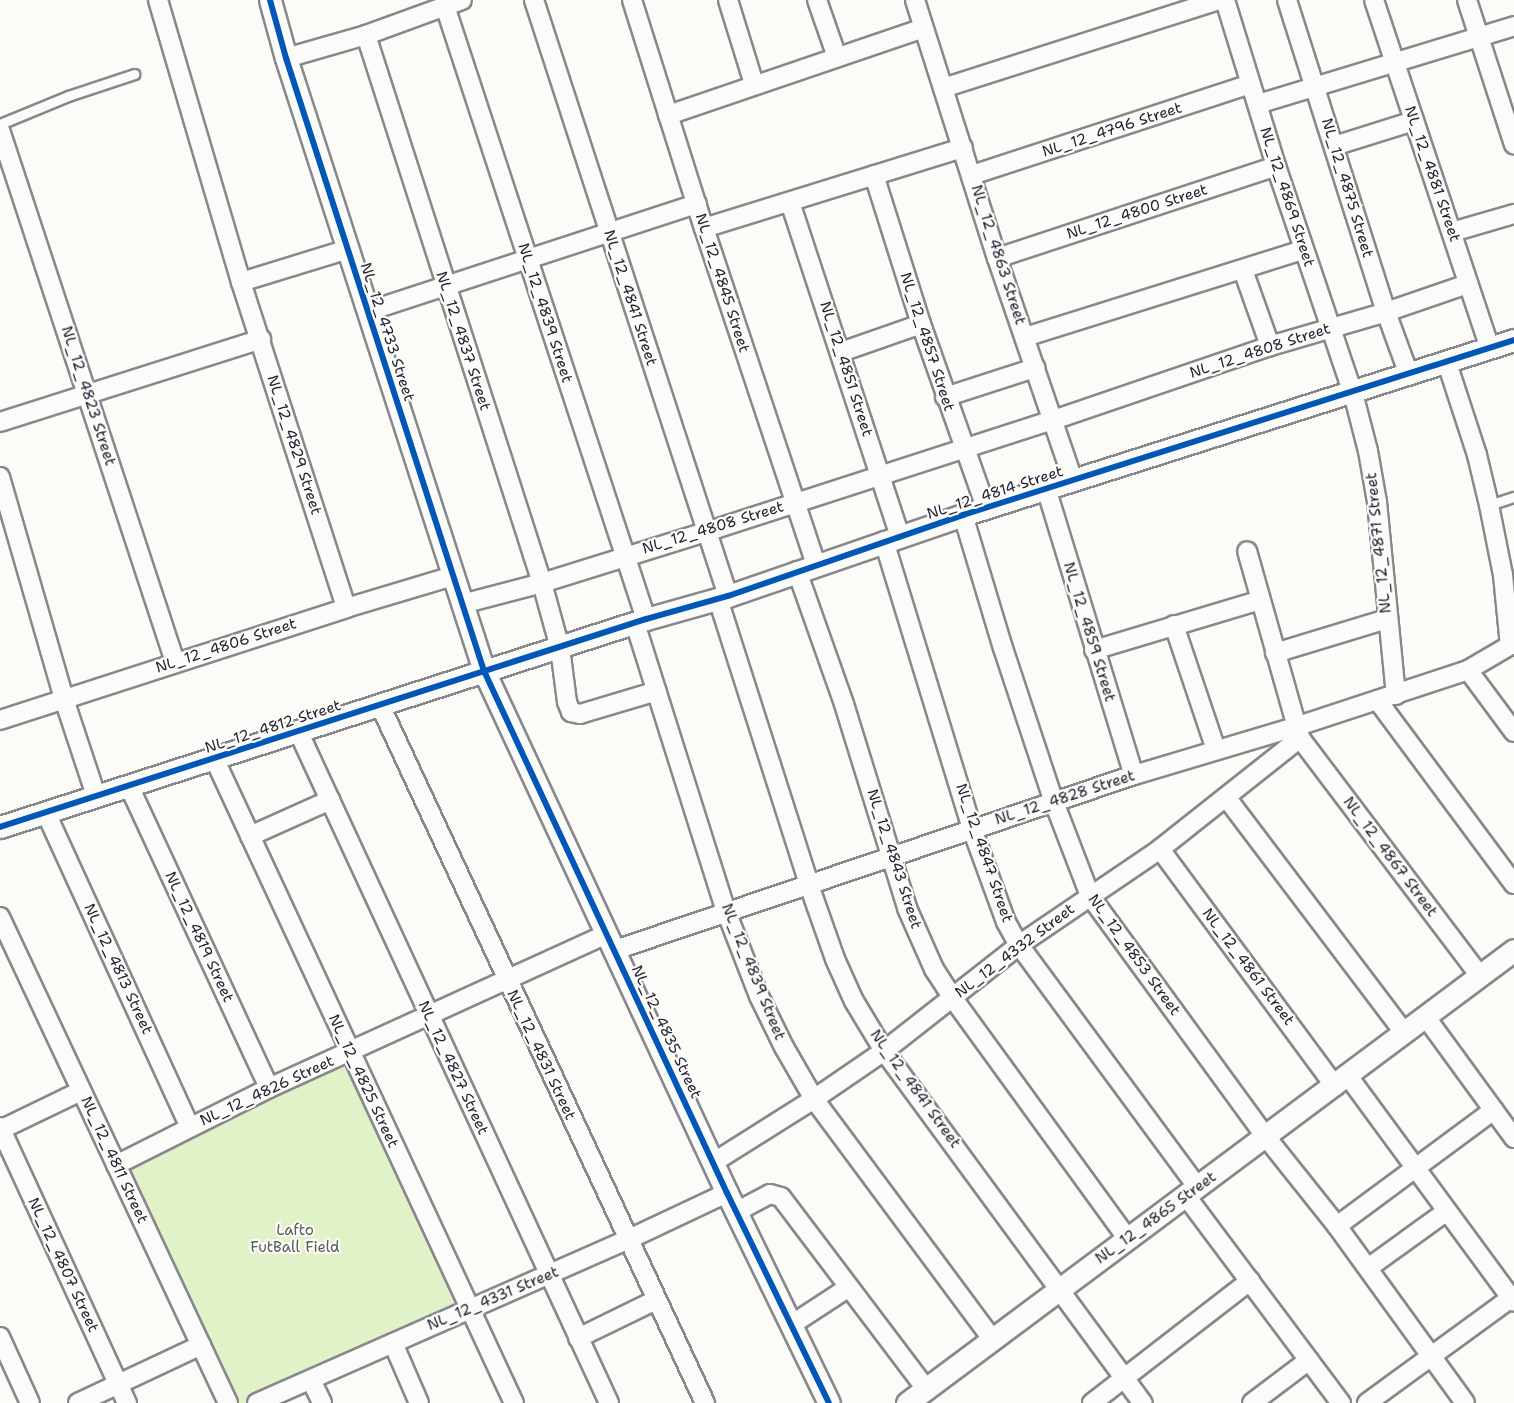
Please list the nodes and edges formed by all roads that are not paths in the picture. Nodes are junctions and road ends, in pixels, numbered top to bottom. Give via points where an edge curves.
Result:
1 (158, 0) edge
2 (270, 0) edge
3 (534, 0) edge
4 (632, 0) edge
5 (728, 0) edge
6 (817, 0) edge
7 (915, 0) edge
8 (1218, 0) edge
9 (1225, 0) edge
10 (1287, 0) edge
11 (1374, 0) edge
12 (1467, 0) edge
13 (454, 3) edge
14 (1514, 26) edge
15 (923, 28) junction
16 (366, 35) junction
17 (1479, 37) junction
18 (837, 57) junction
19 (286, 58) junction
20 (1395, 62) junction
21 (134, 74) dead end
22 (754, 84) junction
23 (1251, 84) junction
24 (1316, 87) junction
25 (944, 88) junction
26 (1258, 104) junction
27 (668, 115) junction
28 (1414, 121) junction
29 (0, 124) edge
30 (0, 130) edge
31 (1514, 145) edge
32 (1334, 146) junction
33 (963, 148) junction
34 (1276, 166) junction
35 (874, 175) junction
36 (972, 175) junction
37 (790, 201) junction
38 (697, 204) junction
39 (1514, 214) edge
40 (704, 228) junction
41 (1452, 232) junction
42 (609, 233) junction
43 (348, 249) junction
44 (1303, 250) junction
45 (527, 258) junction
46 (997, 258) junction
47 (1243, 270) junction
48 (241, 282) junction
49 (1468, 284) junction
50 (445, 286) junction
51 (369, 311) junction
52 (1386, 312) junction
53 (921, 324) junction
54 (1332, 328) junction
55 (1025, 337) junction
56 (261, 339) junction
57 (1514, 340) edge
58 (1270, 346) junction
59 (1490, 349) junction
60 (841, 352) junction
61 (1447, 363) junction
62 (1035, 368) junction
63 (1409, 375) junction
64 (1353, 393) junction
65 (87, 394) junction
66 (945, 397) junction
67 (1053, 420) junction
68 (0, 422) edge
69 (962, 448) junction
70 (879, 474) junction
71 (0, 477) edge
72 (1073, 480) junction
73 (1046, 488) junction
74 (1514, 497) edge
75 (795, 503) junction
76 (1489, 505) junction
77 (986, 508) junction
78 (963, 515) junction
79 (706, 532) junction
80 (892, 538) junction
81 (1247, 551) dead end
82 (623, 555) junction
83 (806, 567) junction
84 (453, 576) junction
85 (542, 583) junction
86 (723, 597) junction
87 (1261, 600) junction
88 (462, 604) junction
89 (346, 608) junction
90 (1387, 619) junction
91 (640, 621) junction
92 (1174, 625) junction
93 (1512, 645) edge
94 (560, 648) junction
95 (1094, 650) junction
96 (1275, 653) junction
97 (175, 662) junction
98 (1468, 670) junction
99 (484, 671) junction
100 (657, 691) junction
101 (1396, 695) junction
102 (64, 699) junction
103 (1378, 701) junction
104 (380, 705) junction
105 (0, 720) edge
106 (1514, 732) edge
107 (299, 733) junction
108 (1297, 733) junction
109 (1215, 750) junction
110 (214, 758) junction
111 (1134, 775) junction
112 (129, 786) junction
113 (96, 796) junction
114 (1226, 797) junction
115 (330, 800) junction
116 (1054, 802) junction
117 (46, 813) junction
118 (0, 827) edge
119 (972, 829) junction
120 (250, 836) junction
121 (1160, 849) junction
122 (891, 856) junction
123 (1514, 884) edge
124 (809, 885) junction
125 (1090, 896) junction
126 (726, 911) junction
127 (0, 917) edge
128 (611, 942) junction
129 (1019, 945) junction
130 (1511, 958) edge
131 (1480, 976) junction
132 (506, 980) junction
133 (952, 997) junction
134 (429, 1016) junction
135 (1425, 1016) junction
136 (1404, 1032) junction
137 (884, 1051) junction
138 (350, 1052) junction
139 (1341, 1081) junction
140 (269, 1088) junction
141 (81, 1091) junction
142 (814, 1099) junction
143 (1494, 1110) junction
144 (189, 1126) junction
145 (0, 1129) edge
146 (1266, 1137) junction
147 (1514, 1138) edge
148 (714, 1162) junction
149 (116, 1165) junction
150 (1415, 1166) junction
151 (1192, 1192) junction
152 (727, 1193) junction
153 (1447, 1211) junction
154 (736, 1212) junction
155 (1337, 1226) junction
156 (1127, 1238) junction
157 (627, 1240) junction
158 (1368, 1268) junction
159 (549, 1275) junction
160 (1250, 1281) junction
161 (849, 1287) junction
162 (1061, 1288) junction
163 (1513, 1298) edge
164 (656, 1300) junction
165 (469, 1309) junction
166 (791, 1325) junction
167 (0, 1337) edge
168 (578, 1338) junction
169 (992, 1340) junction
170 (393, 1343) junction
171 (201, 1345) junction
172 (1431, 1357) junction
173 (1309, 1360) junction
174 (1124, 1378) junction
175 (311, 1380) junction
176 (119, 1384) junction
177 (926, 1389) junction
178 (30, 1403) edge
179 (78, 1403) edge
180 (128, 1403) edge
181 (228, 1403) edge
182 (257, 1403) edge
183 (322, 1403) edge
184 (419, 1403) edge
185 (514, 1403) edge
186 (609, 1403) edge
187 (705, 1403) edge
188 (829, 1403) edge
189 (907, 1403) edge
190 (1092, 1403) edge
191 (1143, 1403) edge
192 (1252, 1403) edge
193 (1341, 1403) edge
194 (1367, 1403) edge
195 (1465, 1403) edge

1 - 48 street, NL_12_4829 Street
2 - 19 street, NL_12_4733 Street
3 - 42 street, NL_12_4841 Street
4 - 27 street, NL_12_4845 Street
5 - 22 street
6 - 18 street
7 - 15 street, NL_12_4863 Street
8 - 25 street
9 - 23 street, NL_12_4869 Street
10 - 24 street, NL_12_4875 Street
11 - 20 street, NL_12_4881 Street
12 - 17 street
13 - 16 street
13 - 45 street, NL_12_4839 Street
14 - 17 street
15 - 18 street
15 - 25 street, NL_12_4863 Street
16 - 19 street
16 - 50 street, NL_12_4837 Street
17 - 20 street
17 - 31 street
18 - 22 street
19 - 43 street, NL_12_4733 Street
20 - 24 street
20 - 28 street, NL_12_4881 Street
21 - 29 lane
22 - 27 street
23 - 26 street, NL_12_4869 Street
23 - 36 street, NL_12_4796 Street
24 - 26 street
24 - 32 street, NL_12_4875 Street
25 - 33 street, NL_12_4863 Street
26 - 34 street, NL_12_4869 Street
27 - 38 street, NL_12_4845 Street
28 - 32 street
28 - 41 street, NL_12_4881 Street
30 - 65 street, NL_12_4823 Street
32 - 52 street, NL_12_4875 Street
33 - 35 street
33 - 36 street, NL_12_4863 Street
34 - 44 street, NL_12_4869 Street
34 - 46 street, NL_12_4800 Street
35 - 37 street
35 - 53 street, NL_12_4857 Street
36 - 46 street, NL_12_4863 Street
37 - 40 street
37 - 60 street, NL_12_4851 Street
38 - 40 street, NL_12_4845 Street
38 - 42 street
39 - 41 street
40 - 75 street, NL_12_4845 Street
41 - 49 street, NL_12_4881 Street
42 - 45 street
42 - 79 street, NL_12_4841 Street
43 - 48 street
43 - 51 street, NL_12_4733 Street
44 - 47 street
44 - 54 street, NL_12_4869 Street
45 - 50 street
45 - 82 street, NL_12_4839 Street
46 - 55 street, NL_12_4863 Street
47 - 55 street
47 - 58 street
48 - 56 street, NL_12_4829 Street
49 - 52 street, NL_12_4808 Street
49 - 59 street, NL_12_4881 Street
50 - 51 street
50 - 85 street, NL_12_4837 Street
51 - 84 street, NL_12_4733 Street
52 - 54 street, NL_12_4808 Street
52 - 63 street, NL_12_4875 Street
53 - 60 street
53 - 66 street, NL_12_4857 Street
54 - 58 street, NL_12_4808 Street
54 - 64 street, NL_12_4869 Street
55 - 62 street, NL_12_4863 Street
56 - 65 street
56 - 89 street, NL_12_4829 Street
57 - 59 street, NL_12_4814 Street
58 - 67 street, NL_12_4808 Street
59 - 61 street, NL_12_4814 Street
60 - 70 street, NL_12_4851 Street
61 - 63 street, NL_12_4814 Street
61 - 76 street
62 - 66 street
62 - 67 street, NL_12_4863 Street
63 - 64 street, NL_12_4814 Street
64 - 72 street, NL_12_4814 Street
64 - 90 street, NL_12_4871 Street via 1377,502
65 - 68 street
65 - 97 street, NL_12_4823 Street
66 - 69 street, NL_12_4857 Street
67 - 69 street, NL_12_4808 Street
67 - 72 street, NL_12_4863 Street
69 - 70 street, NL_12_4808 Street
69 - 77 street, NL_12_4857 Street
70 - 75 street, NL_12_4808 Street
70 - 80 street, NL_12_4851 Street
71 - 102 street
72 - 73 street, NL_12_4814 Street
73 - 77 street, NL_12_4814 Street
73 - 95 street, NL_12_4859 Street
74 - 76 lane
75 - 79 street, NL_12_4808 Street
75 - 83 street, NL_12_4845 Street
76 - 93 street
77 - 78 street, NL_12_4814 Street
78 - 80 street, NL_12_4814 Street
78 - 116 street, NL_12_4853 Street
79 - 82 street, NL_12_4808 Street
79 - 86 street, NL_12_4841 Street
80 - 83 street, NL_12_4814 Street
80 - 119 street, NL_12_4847 Street
81 - 87 street, NL_12_4867 Street
82 - 85 street, NL_12_4808 Street
82 - 91 street, NL_12_4839 Street
83 - 86 street, NL_12_4814 Street
83 - 122 street, NL_12_4843 Street
84 - 88 street, NL_12_4733 Street
84 - 89 street, NL_12_4806 Street
85 - 88 street, NL_12_4808 Street
85 - 94 street, NL_12_4837 Street
86 - 91 street, NL_12_4814 Street
86 - 124 street, NL_12_4841 Street
87 - 92 street
87 - 96 street, NL_12_4867 Street
88 - 99 street, NL_12_4733 Street
89 - 97 street, NL_12_4806 Street
90 - 96 street
90 - 101 street, NL_12_4871 Street
91 - 94 street, NL_12_4814 Street
91 - 100 street, NL_12_4839 Street
92 - 95 street
92 - 109 street
93 - 98 street, NL_12_4828 Street
94 - 99 street, NL_12_4814 Street
94 - 100 street, NL_12_4837 Street via 571,712 580,714
95 - 111 street, NL_12_4859 Street
96 - 108 street, NL_12_4867 Street
97 - 102 street, NL_12_4806 Street
98 - 101 street, NL_12_4828 Street
98 - 106 street
99 - 104 street, NL_12_4812 Street
99 - 128 street, NL_12_4835 Street
100 - 126 street, NL_12_4839 Street
101 - 103 street, NL_12_4828 Street
102 - 105 street, NL_12_4806 Street
102 - 113 street
103 - 108 street, NL_12_4828 Street
103 - 123 street
104 - 107 street, NL_12_4812 Street
104 - 132 street, NL_12_4831 Street
107 - 110 street, NL_12_4812 Street
107 - 115 street, NL_12_4827 Street
108 - 109 street, NL_12_4828 Street
108 - 114 street, NL_12_4332 Street
108 - 131 street, NL_12_4867 Street
109 - 111 street, NL_12_4828 Street
110 - 112 street, NL_12_4812 Street
110 - 120 street, NL_12_4825 Street
111 - 116 street, NL_12_4828 Street
112 - 113 street, NL_12_4812 Street
112 - 140 street, NL_12_4819 Street
113 - 117 street, NL_12_4812 Street
114 - 121 street, NL_12_4332 Street
114 - 136 street
115 - 120 street
115 - 134 street, NL_12_4827 Street
116 - 119 street, NL_12_4828 Street
116 - 125 street, NL_12_4853 Street
117 - 118 street, NL_12_4812 Street
117 - 144 street, NL_12_4813 Street
119 - 122 street, NL_12_4828 Street
119 - 129 street, NL_12_4847 Street via 996,898
120 - 138 street, NL_12_4825 Street
121 - 125 street, NL_12_4332 Street
121 - 139 street, NL_12_4861 Street
122 - 124 street, NL_12_4828 Street
122 - 133 street, NL_12_4843 Street via 920,939
124 - 126 street, NL_12_4828 Street
124 - 137 street, NL_12_4841 Street via 835,959
125 - 129 street, NL_12_4332 Street
125 - 146 street, NL_12_4853 Street
126 - 128 street, NL_12_4828 Street
126 - 142 street, NL_12_4839 Street via 759,996
127 - 141 street, NL_12_4811 Street
128 - 132 street, NL_12_4826 Street
128 - 148 street, NL_12_4835 Street
129 - 133 street, NL_12_4332 Street
129 - 151 street, NL_12_4847 Street
130 - 131 street, NL_12_4865 Street
131 - 135 street, NL_12_4865 Street
132 - 134 street, NL_12_4826 Street
132 - 157 street, NL_12_4831 Street
133 - 137 street, NL_12_4332 Street
133 - 156 street, NL_12_4843 Street
134 - 138 street, NL_12_4826 Street
134 - 159 street, NL_12_4827 Street
135 - 136 street, NL_12_4865 Street
135 - 143 street
136 - 139 street, NL_12_4865 Street
137 - 142 street, NL_12_4332 Street
137 - 162 street, NL_12_4841 Street
138 - 140 street, NL_12_4826 Street
138 - 165 street, NL_12_4825 Street
139 - 146 street, NL_12_4865 Street
139 - 150 street, NL_12_4861 Street
140 - 144 street, NL_12_4826 Street
141 - 145 street
141 - 149 street, NL_12_4811 Street
142 - 148 street, NL_12_4332 Street
142 - 169 street, NL_12_4839 Street
143 - 147 street
143 - 150 street
144 - 149 street, NL_12_4826 Street
145 - 176 street, NL_12_4807 Street
146 - 151 street, NL_12_4865 Street
146 - 155 street, NL_12_4853 Street
148 - 152 street, NL_12_4835 Street
149 - 171 street, NL_12_4811 Street
150 - 153 street, NL_12_4861 Street
150 - 155 street
151 - 156 street, NL_12_4865 Street
151 - 160 street, NL_12_4847 Street
152 - 154 street, NL_12_4835 Street
152 - 157 street, NL_12_4331 Street
153 - 158 street
153 - 163 street, NL_12_4861 Street
154 - 161 street via 770,1194 782,1197
154 - 166 street, NL_12_4835 Street
155 - 158 street, NL_12_4853 Street
156 - 162 street, NL_12_4865 Street
157 - 159 street, NL_12_4331 Street
157 - 164 street, NL_12_4831 Street
158 - 172 street, NL_12_4853 Street
159 - 165 street, NL_12_4331 Street
159 - 168 street, NL_12_4827 Street
160 - 173 street, NL_12_4847 Street
160 - 174 street
161 - 166 street
161 - 177 street
162 - 169 street, NL_12_4865 Street
162 - 174 street, NL_12_4841 Street
163 - 172 street
164 - 168 street
164 - 187 street, NL_12_4831 Street
165 - 170 street, NL_12_4331 Street
165 - 185 street, NL_12_4825 Street
166 - 188 street, NL_12_4835 Street
167 - 178 street
168 - 186 street, NL_12_4827 Street
169 - 177 street, NL_12_4865 Street
170 - 175 street, NL_12_4331 Street
170 - 184 street
171 - 176 street
171 - 181 street, NL_12_4811 Street
172 - 194 street
172 - 195 street, NL_12_4853 Street
173 - 192 street
173 - 193 street, NL_12_4847 Street
174 - 190 street
174 - 191 street, NL_12_4841 Street
175 - 182 street, NL_12_4331 Street
175 - 183 street
176 - 179 street
176 - 180 street, NL_12_4807 Street
177 - 189 street, NL_12_4865 Street

